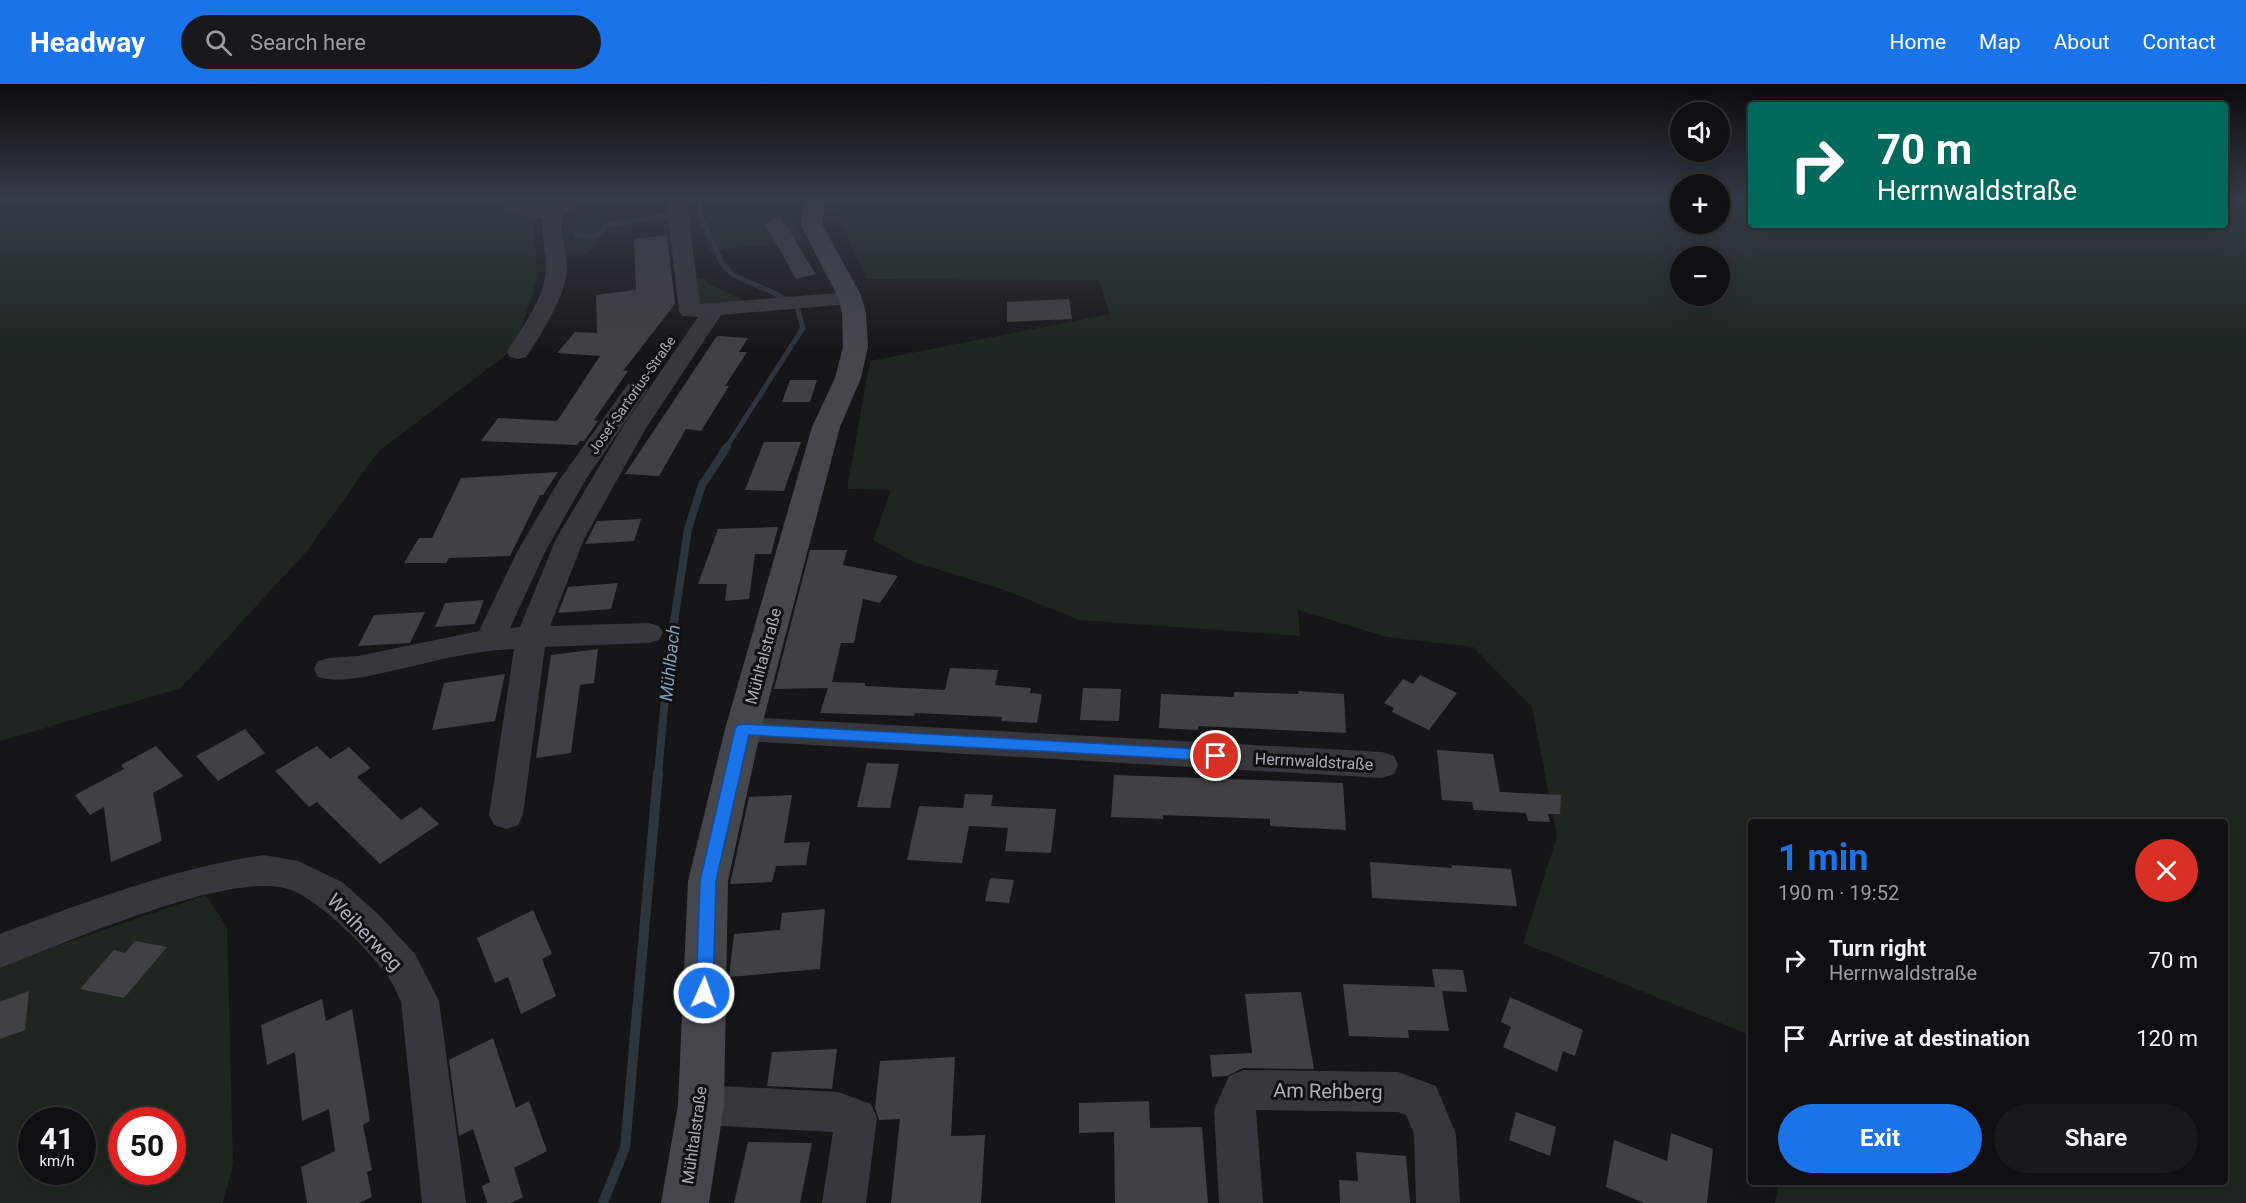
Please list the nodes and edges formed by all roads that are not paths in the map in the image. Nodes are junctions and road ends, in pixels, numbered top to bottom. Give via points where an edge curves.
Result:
1 (555, 251) edge
2 (688, 251) edge
3 (825, 251) edge
4 (850, 298) junction
5 (701, 311) junction
6 (518, 352) dead end
7 (573, 479) junction
8 (603, 479) junction
9 (648, 633) dead end
10 (531, 638) junction
11 (490, 639) junction
12 (329, 669) dead end
13 (743, 729) junction
14 (1382, 765) dead end
15 (506, 815) dead end
16 (0, 951) edge
17 (701, 1105) junction
18 (444, 1203) edge
19 (684, 1203) edge
20 (844, 1203) edge
21 (1241, 1203) edge
22 (1438, 1203) edge

1 - 6 street via 556,278
2 - 5 street
3 - 4 main road, Mühltalstraße
4 - 5 street
4 - 13 main road, Mühltalstraße via 858,342 848,380 826,427
5 - 7 street, Josef-Sartorius-Straße
5 - 8 street, Josef-Sartorius-Straße
7 - 8 street, Josef-Sartorius-Straße
7 - 11 street, Josef-Sartorius-Straße via 531,552
8 - 10 street, Josef-Sartorius-Straße via 570,539
9 - 10 street
10 - 11 street
10 - 15 street, Josef-Sartorius-Straße
11 - 12 street via 358,667
13 - 14 street, Herrnwaldstraße
13 - 17 main road, Mühltalstraße via 708,881
16 - 18 street, Weiherweg via 130,902 217,877 263,870 298,876 330,893 402,966 420,1001
17 - 19 main road, Mühltalstraße
17 - 20 street via 838,1112 856,1118
21 - 22 street, Am Rehberg via 1236,1110 1243,1090 1398,1092 1421,1100 1436,1134

